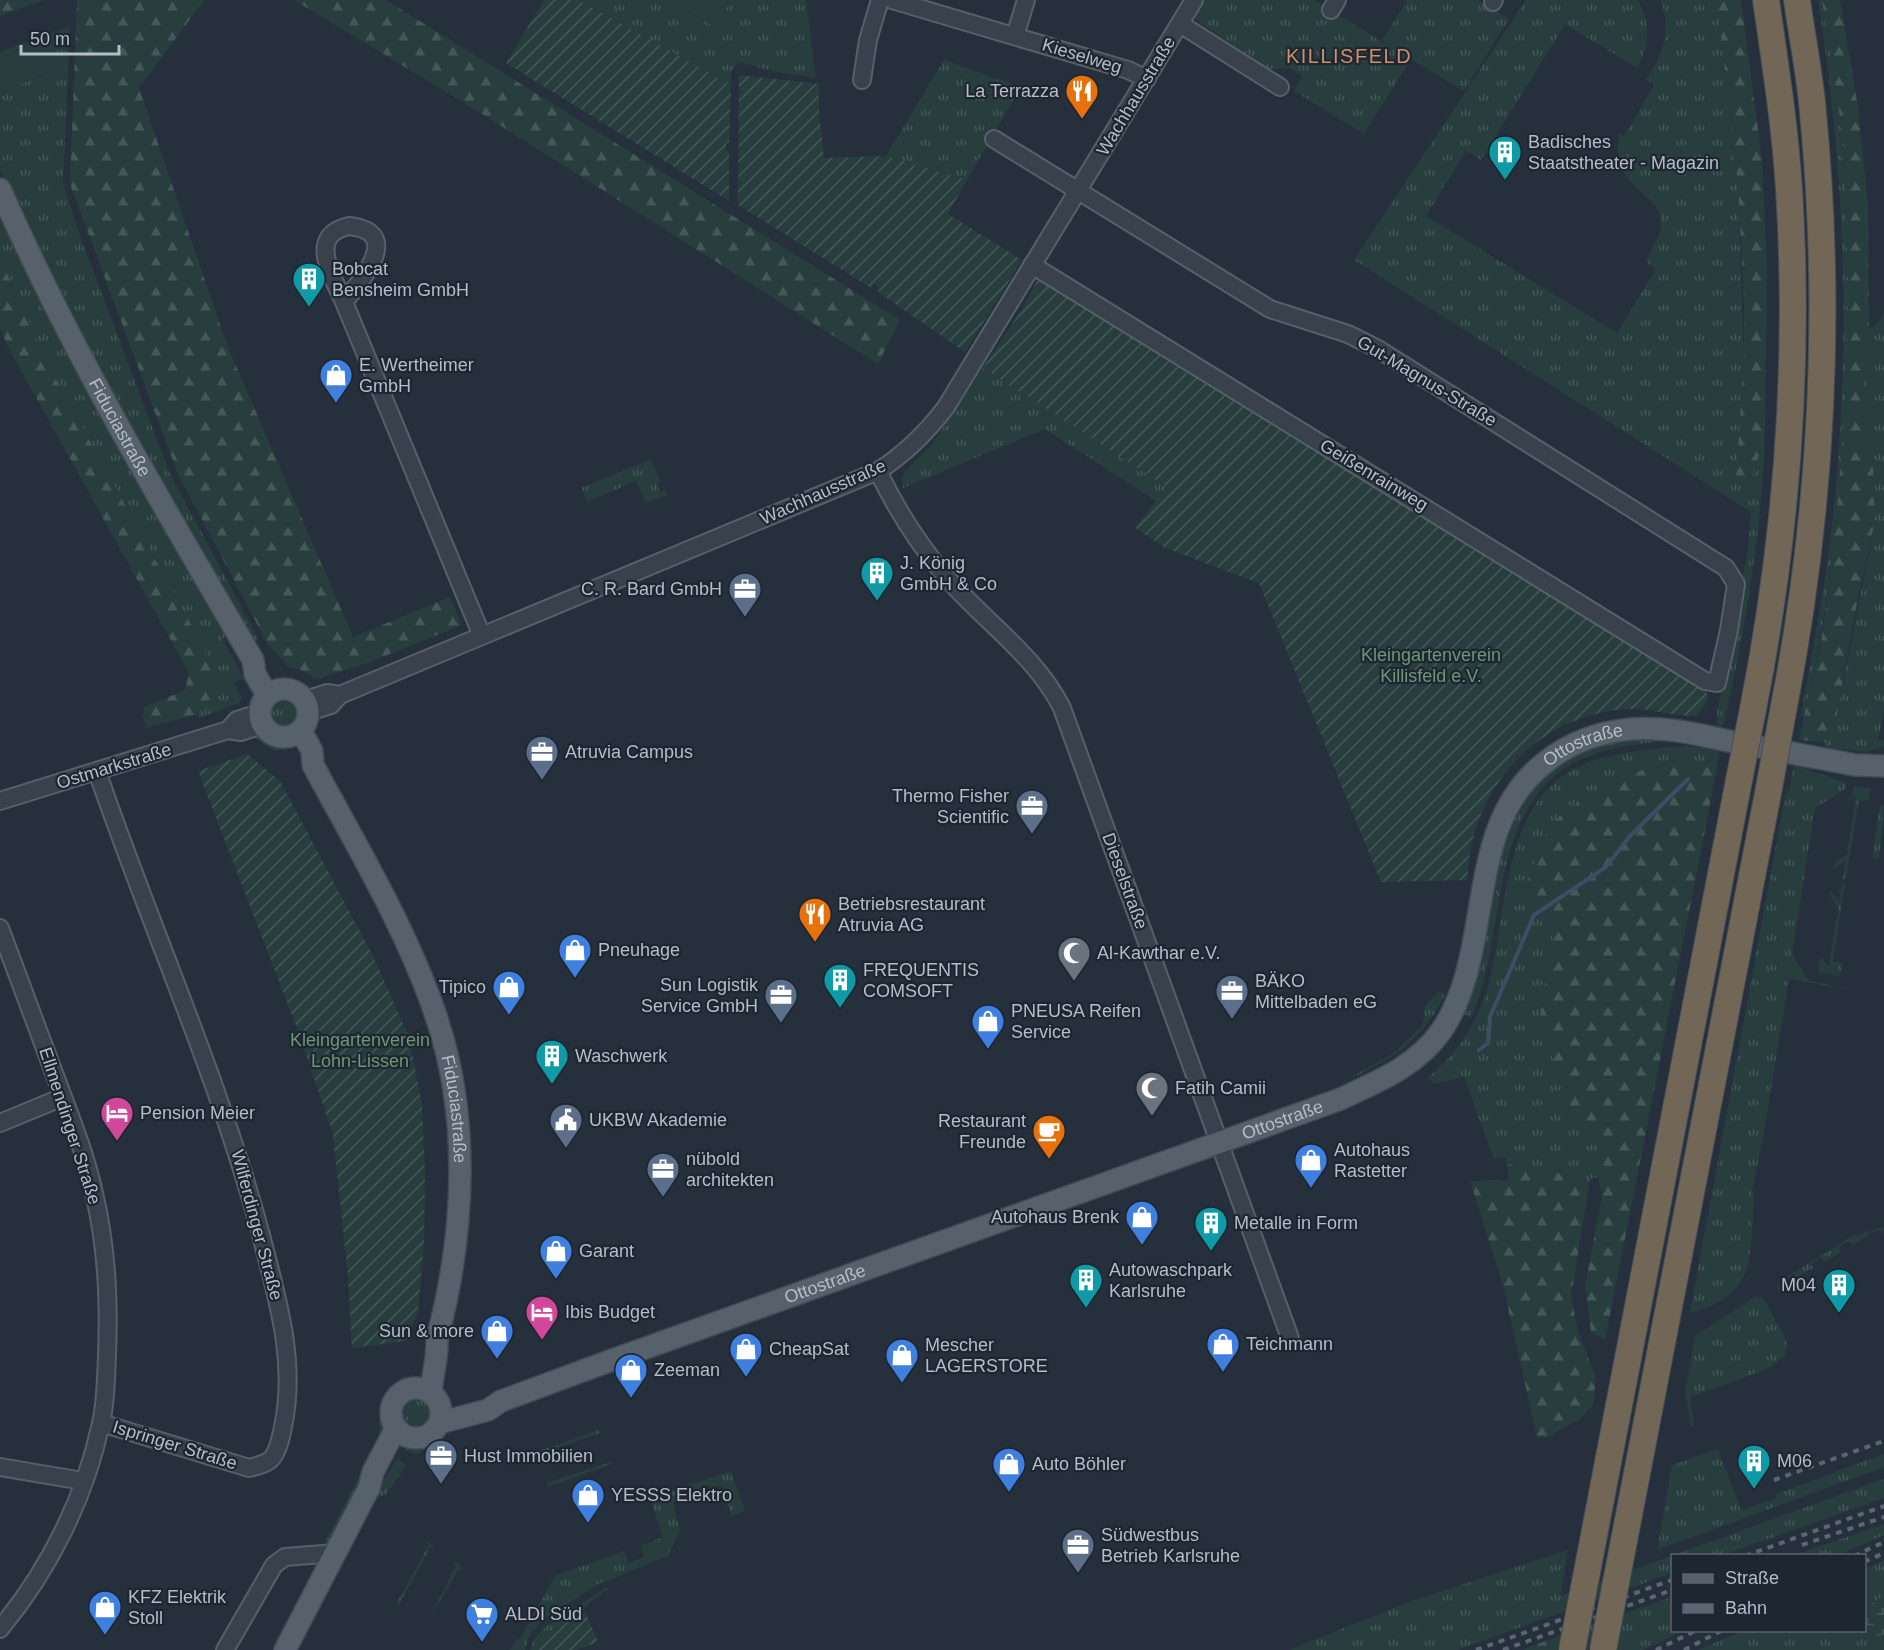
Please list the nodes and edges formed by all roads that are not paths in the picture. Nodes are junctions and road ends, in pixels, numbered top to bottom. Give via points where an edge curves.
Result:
1 (880, 0) edge
2 (892, 0) edge
3 (1026, 0) edge
4 (1194, 0) edge
5 (1766, 0) edge
6 (1797, 0) edge
7 (1180, 24) junction
8 (1015, 36) junction
9 (1147, 79) junction
10 (862, 80) dead end
11 (1280, 87) dead end
12 (994, 140) dead end
13 (0, 189) edge
14 (1077, 191) junction
15 (1032, 265) junction
16 (344, 302) dead end
17 (878, 471) junction
18 (482, 636) junction
19 (1717, 683) joint
20 (267, 706) junction
21 (301, 720) junction
22 (1884, 766) edge
23 (97, 771) junction
24 (0, 801) edge
25 (0, 928) edge
26 (63, 1097) junction
27 (0, 1123) edge
28 (1219, 1142) junction
29 (1290, 1338) dead end
30 (437, 1339) junction
31 (410, 1389) junction
32 (436, 1406) junction
33 (101, 1423) junction
34 (404, 1433) junction
35 (0, 1467) edge
36 (249, 1468) joint
37 (83, 1481) junction
38 (336, 1553) junction
39 (0, 1629) edge
40 (225, 1650) edge
41 (285, 1650) edge
42 (1572, 1650) edge
43 (1603, 1650) edge

1 - 10 street
2 - 8 street, Kieselweg
3 - 8 street
4 - 7 street, Wachhausstraße
5 - 42 highway, bridge via 1789,187 1794,356 1784,515 1771,620
6 - 43 highway, bridge via 1813,111 1823,268 1823,355 1812,517 1799,628
7 - 9 street, Wachhausstraße
7 - 11 street
8 - 9 street, Kieselweg
9 - 14 street, Wachhausstraße
12 - 14 street
13 - 20 main road, Fiduciastraße via 102,399 253,660
14 - 15 street, Wachhausstraße
14 - 19 street, Gut-Magnus-Straße via 1270,309 1348,334 1378,349 1726,568 1736,584
15 - 17 street, Wachhausstraße via 946,407 915,442
15 - 19 street, Geißenrainweg via 1705,681
16 - 18 street
17 - 18 street, Wachhausstraße
17 - 28 street, Dieselstraße via 922,546 947,579 1043,678 1055,696
18 - 21 street, Wachhausstraße via 340,695 331,705
20 - 21 main road via 294,691
20 - 21 main road via 273,736
20 - 23 street, Ostmarkstraße via 241,732 228,730
21 - 30 main road, Fiduciastraße via 313,765 397,922 445,1047 459,1142 460,1194 456,1245
22 - 28 main road, Ottostraße via 1855,765 1652,729 1605,733 1566,748 1531,773 1501,820 1463,988 1445,1024 1424,1051 1398,1071 1338,1100
23 - 24 street, Ostmarkstraße
23 - 36 street, Wilferdinger Straße via 225,1115 284,1326 289,1377 282,1433 272,1459
25 - 26 street, Ellmendinger Straße
26 - 27 street
26 - 33 street, Ellmendinger Straße via 94,1191 106,1254 109,1299
28 - 29 street, Dieselstraße
28 - 32 main road, Ottostraße via 501,1401
30 - 31 main road, Fiduciastraße
30 - 32 main road, Fiduciastraße via 432,1376
31 - 32 main road via 421,1389
31 - 34 main road via 400,1394 391,1413
32 - 34 main road via 429,1435
33 - 36 street, Ispringer Straße
33 - 37 street, Ellmendinger Straße
34 - 38 main road via 373,1472 369,1488
35 - 37 street
37 - 39 street, Ellmendinger Straße via 67,1525 46,1565
38 - 40 street via 285,1557 274,1565
38 - 41 main road

